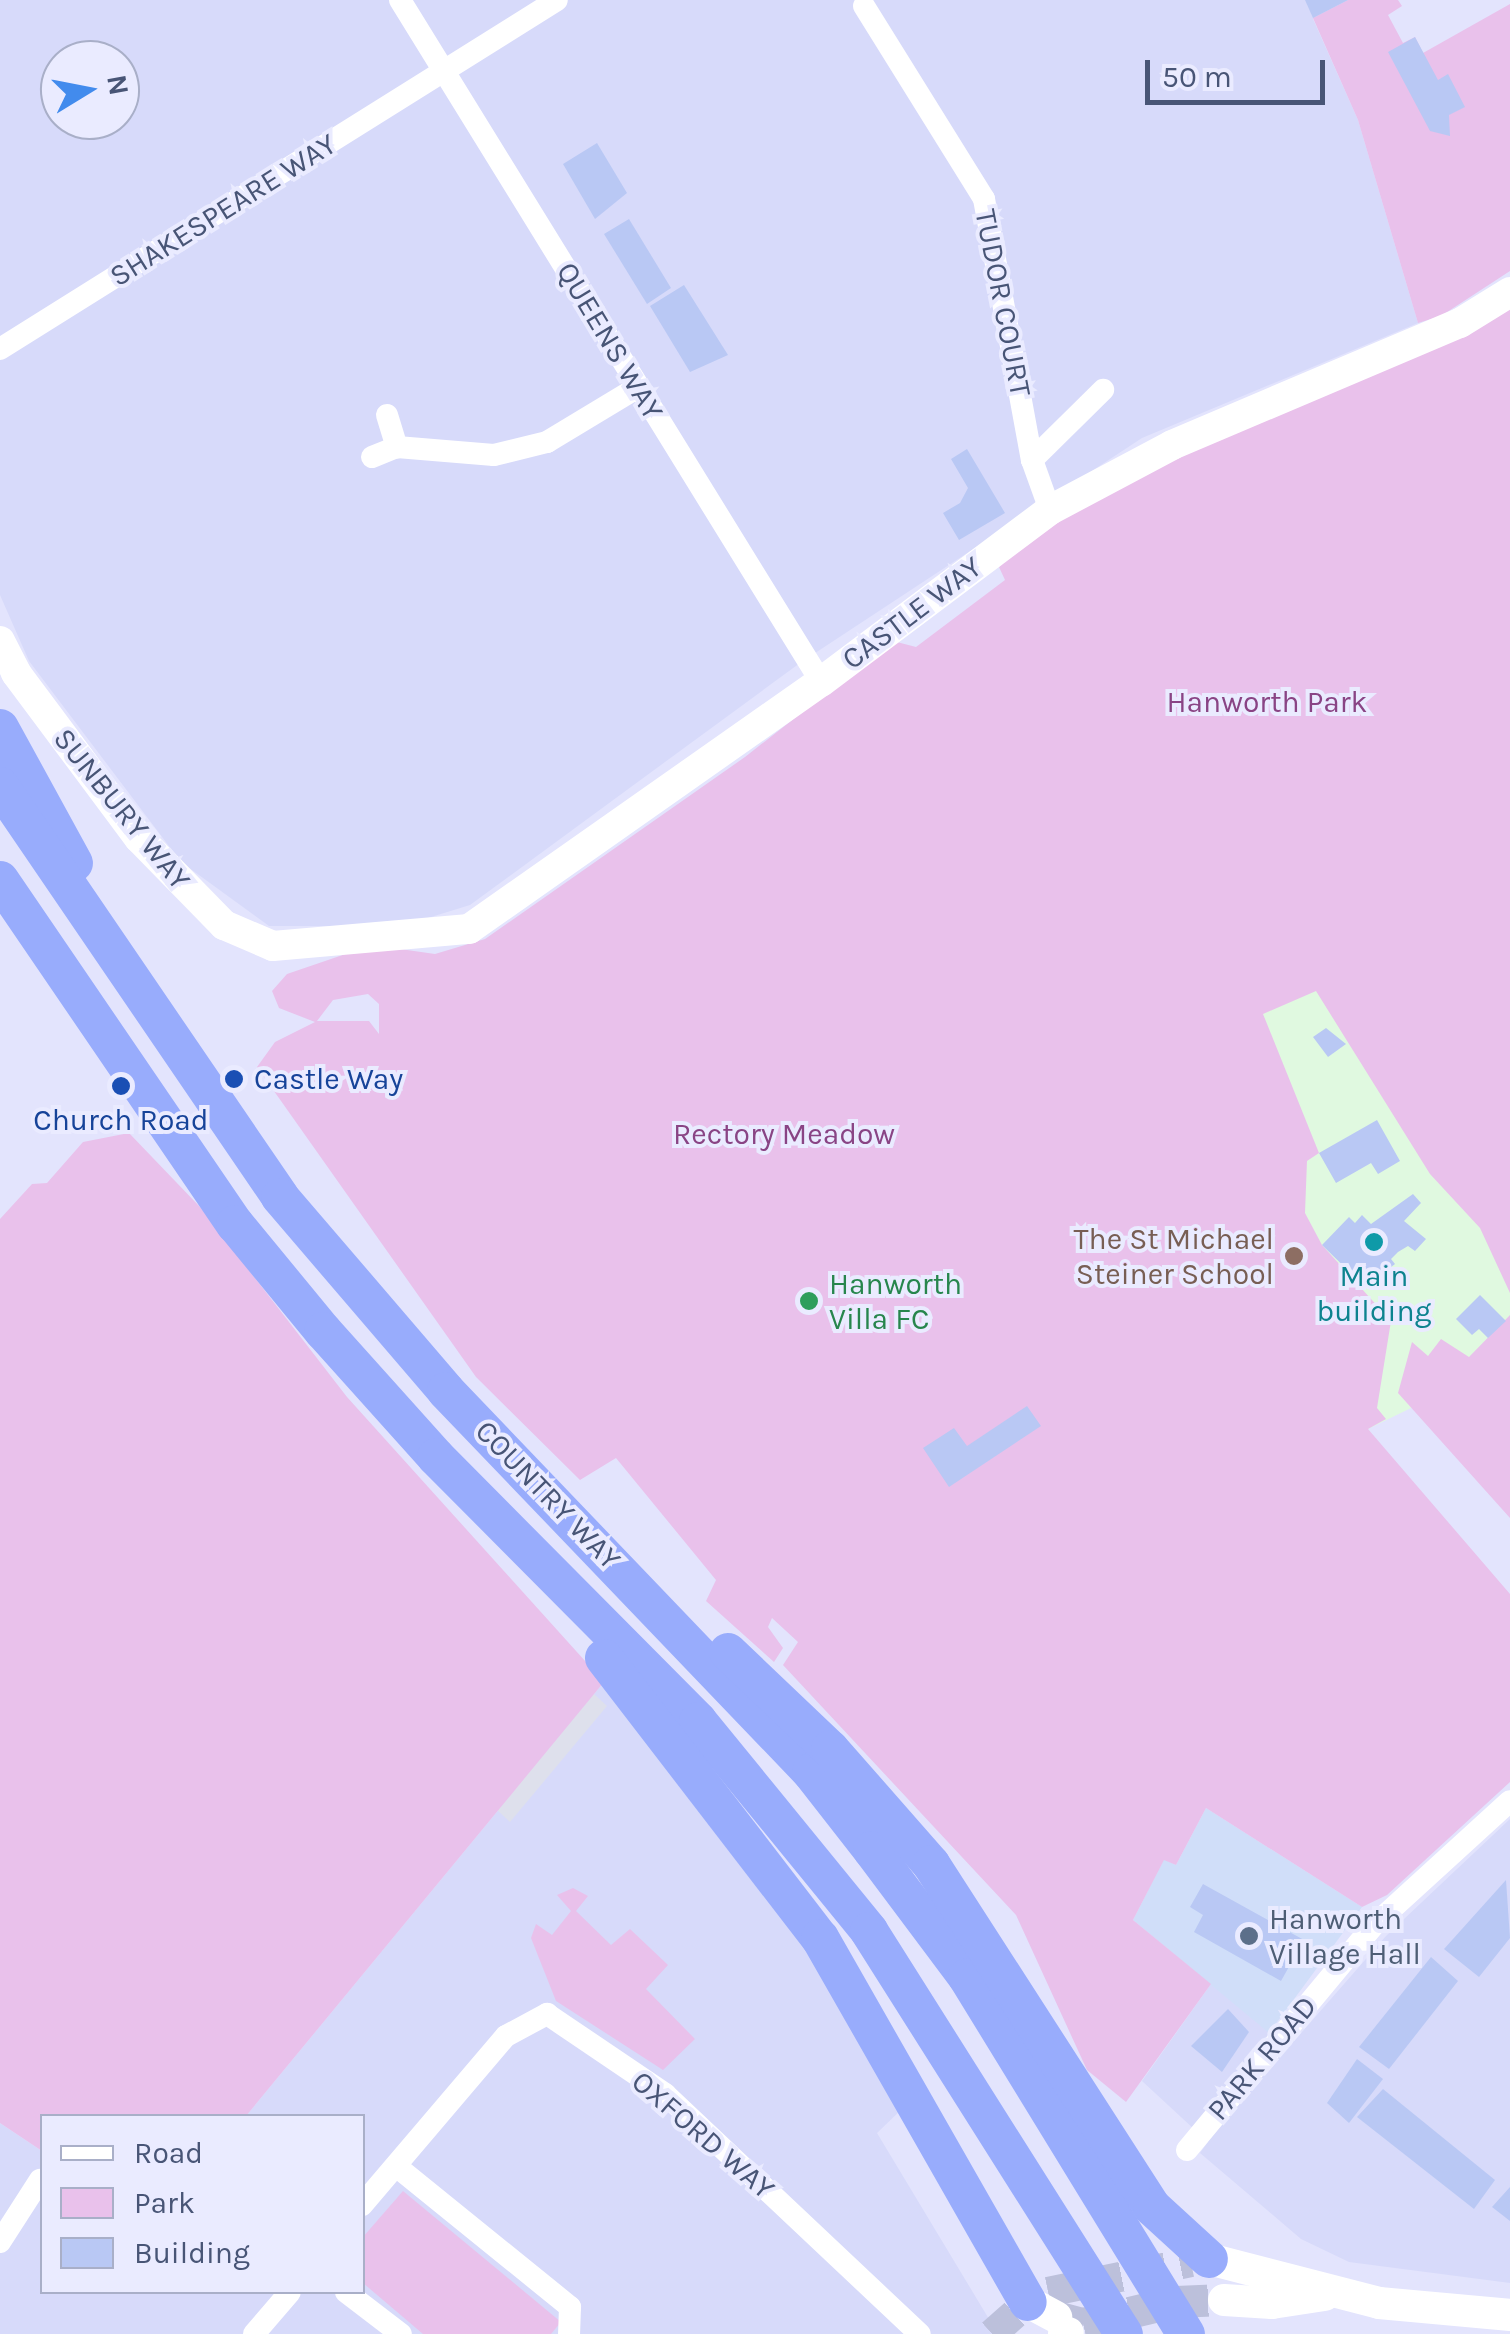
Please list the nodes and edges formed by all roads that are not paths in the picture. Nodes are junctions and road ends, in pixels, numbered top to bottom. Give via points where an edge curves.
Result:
1 (400, 0) edge
2 (558, 0) edge
3 (864, 6) dead end
4 (445, 71) junction
5 (1510, 292) edge
6 (0, 349) edge
7 (638, 388) junction
8 (1103, 390) dead end
9 (387, 415) dead end
10 (396, 447) junction
11 (372, 457) dead end
12 (1032, 460) junction
13 (1050, 510) junction
14 (0, 641) edge
15 (821, 682) junction
16 (0, 728) edge
17 (0, 786) edge
18 (0, 880) edge
19 (273, 946) joint
20 (134, 986) junction
21 (436, 1458) junction
22 (542, 1488) junction
23 (1510, 1801) edge
24 (1187, 2150) dead end
25 (396, 2166) junction
26 (40, 2180) dead end
27 (365, 2202) edge
28 (0, 2242) edge
29 (1200, 2261) joint
30 (288, 2294) edge
31 (349, 2294) edge
32 (1333, 2294) junction
33 (1224, 2300) tunnel mouth
34 (1510, 2314) edge
35 (1053, 2315) edge
36 (254, 2334) edge
37 (401, 2334) edge
38 (569, 2334) edge
39 (920, 2334) edge
40 (1124, 2334) edge
41 (1186, 2334) edge

1 - 4 street, QUEENS WAY
2 - 4 street, SHAKESPEARE WAY
3 - 12 street, TUDOR COURT via 984,198
4 - 6 street, SHAKESPEARE WAY
4 - 7 street, QUEENS WAY
5 - 13 street, CASTLE WAY via 1460,323 1172,445
7 - 10 street via 548,442 494,455
7 - 15 street, QUEENS WAY
8 - 12 street
9 - 10 street
10 - 11 street
12 - 13 street, TUDOR COURT
13 - 15 street, CASTLE WAY
14 - 19 street, SUNBURY WAY via 140,838 191,895 224,925
15 - 19 street, CASTLE WAY via 468,929
16 - 20 highway via 48,808
17 - 20 highway, COUNTRY WAY
18 - 21 highway, COUNTRY WAY via 236,1224
20 - 22 highway, COUNTRY WAY via 291,1211 446,1391
21 - 35 highway via 680,1748 820,1938
21 - 40 highway, COUNTRY WAY via 698,1722 778,1814 869,1931
22 - 29 highway via 788,1705 919,1850 1152,2207
22 - 41 highway, COUNTRY WAY via 811,1772 967,1978
23 - 24 street, PARK ROAD via 1373,1926
25 - 27 street, OXFORD WAY
25 - 38 street via 570,2308
25 - 39 street, OXFORD WAY via 506,2036 547,2014 665,2094
26 - 28 street
29 - 32 main road
30 - 36 street
31 - 37 street
32 - 33 main road via 1272,2303
32 - 34 main road

